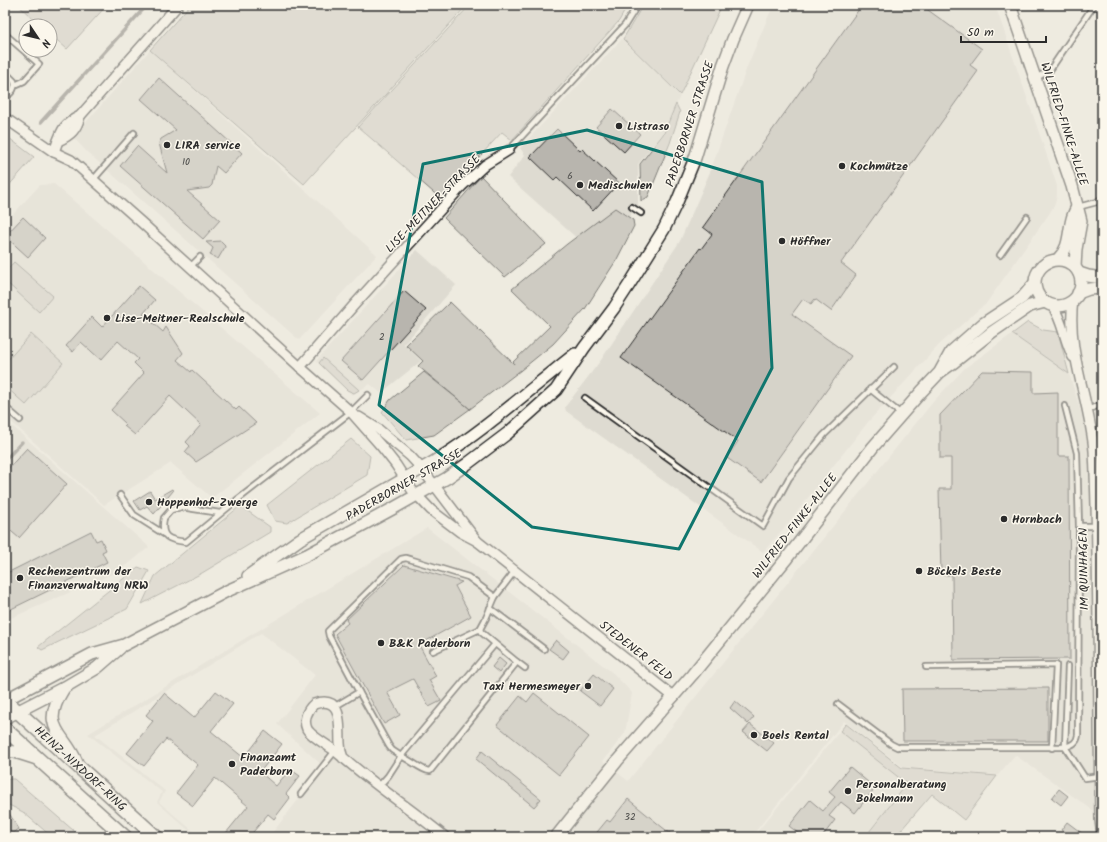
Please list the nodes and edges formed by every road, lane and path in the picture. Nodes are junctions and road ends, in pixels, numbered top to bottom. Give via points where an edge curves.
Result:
1 (178, 5) edge
2 (748, 5) edge
3 (1010, 5) edge
4 (1094, 5) edge
5 (635, 9) dead end
6 (5, 36) edge
7 (5, 72) edge
8 (1035, 78) junction
9 (15, 85) junction
10 (5, 99) edge
11 (5, 118) edge
12 (134, 133) dead end
13 (509, 150) joint
14 (54, 152) junction
15 (93, 180) junction
16 (1102, 198) edge
17 (1097, 202) junction
18 (1102, 204) edge
19 (632, 207) dead end
20 (1077, 207) junction
21 (641, 213) dead end
22 (1027, 217) dead end
23 (1000, 255) dead end
24 (200, 257) dead end
25 (1058, 259) junction
26 (190, 267) junction
27 (1077, 270) junction
28 (1102, 278) edge
29 (1034, 284) junction
30 (1102, 288) edge
31 (1076, 296) junction
32 (1048, 304) junction
33 (584, 348) junction
34 (1076, 364) junction
35 (894, 367) dead end
36 (300, 368) junction
37 (940, 372) junction
38 (870, 390) junction
39 (368, 395) dead end
40 (584, 398) dead end
41 (1102, 404) edge
42 (1065, 406) dead end
43 (5, 407) edge
44 (1087, 410) junction
45 (351, 412) junction
46 (901, 414) junction
47 (20, 420) dead end
48 (422, 469) junction
49 (405, 479) junction
50 (435, 485) junction
51 (120, 495) dead end
52 (416, 496) junction
53 (220, 513) junction
54 (1080, 526) junction
55 (1097, 526) junction
56 (164, 534) junction
57 (476, 541) junction
58 (514, 572) junction
59 (227, 591) junction
60 (495, 597) junction
61 (490, 608) junction
62 (480, 629) junction
63 (495, 644) junction
64 (124, 645) junction
65 (544, 649) dead end
66 (433, 651) dead end
67 (518, 662) junction
68 (1068, 666) dead end
69 (926, 667) dead end
70 (525, 668) dead end
71 (64, 687) junction
72 (359, 692) junction
73 (674, 697) junction
74 (5, 700) edge
75 (838, 704) dead end
76 (334, 707) junction
77 (18, 712) junction
78 (5, 718) edge
79 (5, 728) edge
80 (1065, 747) junction
81 (1052, 748) junction
82 (5, 751) edge
83 (335, 752) junction
84 (402, 756) junction
85 (343, 758) junction
86 (38, 759) junction
87 (79, 768) junction
88 (1100, 776) junction
89 (379, 786) junction
90 (301, 794) dead end
91 (125, 837) edge
92 (156, 837) edge
93 (445, 837) edge
94 (556, 837) edge
95 (1102, 837) edge

1 - 14 street via 80,116 78,125 67,137 58,141
2 - 33 street, PADERBORNER STRASSE via 723,66 695,158 677,202 629,285
3 - 8 street, WILFRIED-FINKE-ALLEE
4 - 8 lane via 1050,70
5 - 13 lane, LISE-MEITNER-STRASSE via 624,25
6 - 9 lane via 6,34 39,64 24,81
7 - 9 lane
8 - 20 street, WILFRIED-FINKE-ALLEE
9 - 10 lane
11 - 14 street
12 - 15 lane
13 - 36 street, LISE-MEITNER-STRASSE via 484,165 462,186
14 - 15 street via 71,160
15 - 26 street
16 - 17 lane
17 - 18 lane
17 - 20 lane
19 - 21 lane
20 - 25 street via 1066,246
20 - 27 street, WILFRIED-FINKE-ALLEE via 1081,221 1076,249
22 - 23 lane
24 - 26 lane
25 - 27 street via 1068,262
25 - 29 street via 1040,267
26 - 36 street
27 - 28 street via 1088,276
27 - 31 street via 1081,283
29 - 32 street via 1038,295
29 - 37 street, WILFRIED-FINKE-ALLEE via 1022,298 984,323 951,352
30 - 31 street via 1089,289
31 - 32 street via 1065,305
31 - 34 street, IM QUINHAGEN via 1071,322
32 - 34 street, IM QUINHAGEN via 1059,317 1068,348
32 - 37 street, WILFRIED-FINKE-ALLEE via 1035,304 1025,309
33 - 48 street, PADERBORNER STRASSE via 486,426
33 - 50 street, PADERBORNER STRASSE via 556,390 525,419
34 - 44 street, IM QUINHAGEN
35 - 38 lane
36 - 45 street
37 - 46 street, WILFRIED-FINKE-ALLEE
38 - 40 lane via 824,435 789,478 763,526
38 - 46 lane
39 - 45 lane
41 - 44 lane
42 - 54 lane via 1077,453
43 - 47 lane
44 - 55 street, IM QUINHAGEN via 1093,445
45 - 48 street via 378,429
45 - 49 street
45 - 53 lane
46 - 73 street, WILFRIED-FINKE-ALLEE
48 - 49 street, PADERBORNER STRASSE
48 - 50 street
49 - 52 street, STEDENER FELD
49 - 59 street, PADERBORNER STRASSE via 300,539
50 - 52 street, PADERBORNER STRASSE
50 - 57 street, STEDENER FELD
51 - 56 lane via 134,515
52 - 57 street, STEDENER FELD via 450,526
52 - 59 street, PADERBORNER STRASSE via 307,555
53 - 56 lane via 186,542 171,540
53 - 56 lane via 181,507 174,509 164,518
54 - 55 lane
54 - 80 lane via 1078,740
55 - 88 street, IM QUINHAGEN
57 - 58 street, STEDENER FELD
58 - 60 lane
58 - 73 street, STEDENER FELD
59 - 64 street, PADERBORNER STRASSE
60 - 61 lane
60 - 72 lane via 468,577 406,558 401,559 328,630
61 - 62 lane
61 - 65 lane
62 - 63 lane via 482,634
62 - 66 lane
63 - 67 lane
63 - 84 lane
64 - 71 street, PADERBORNER STRASSE via 97,668
64 - 74 street, PADERBORNER STRASSE via 92,654
67 - 70 lane
67 - 84 lane via 430,771 425,771
68 - 80 lane
69 - 81 lane via 1056,665
71 - 77 street, PADERBORNER STRASSE
71 - 87 street via 55,705 53,719 57,733 74,754
72 - 76 lane
72 - 84 lane via 389,746
73 - 94 street, STEDENER FELD via 617,761
74 - 77 main road, HEINZ-NIXDORF-RING
75 - 81 lane via 898,747
76 - 83 street via 326,703 314,704 305,720 310,732
76 - 85 street via 340,718 340,746
77 - 78 street, PADERBORNER STRASSE
77 - 87 main road, HEINZ-NIXDORF-RING
79 - 86 main road, HEINZ-NIXDORF-RING
80 - 81 lane
80 - 88 lane via 1085,778
82 - 86 street
83 - 85 street
83 - 90 lane
84 - 89 lane
85 - 89 street
86 - 91 main road, HEINZ-NIXDORF-RING
87 - 92 main road, HEINZ-NIXDORF-RING
88 - 95 street, IM QUINHAGEN
89 - 93 street

